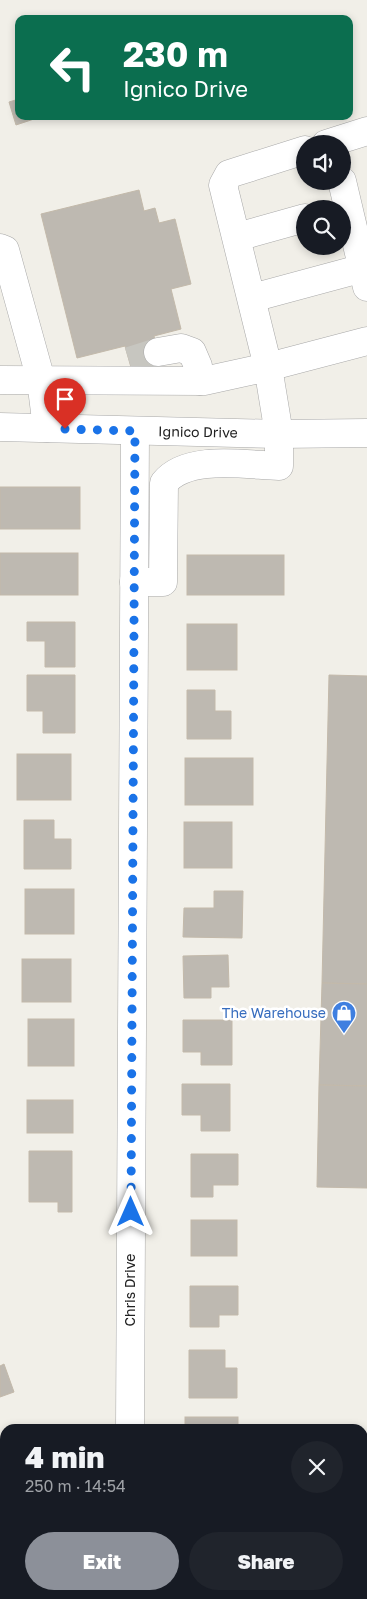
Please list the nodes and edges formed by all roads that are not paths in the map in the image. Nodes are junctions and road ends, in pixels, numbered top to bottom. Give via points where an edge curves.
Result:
1 (367, 131) edge
2 (351, 136) edge
3 (296, 153) edge
4 (348, 198) edge
5 (296, 221) edge
6 (237, 237) junction
7 (0, 248) edge
8 (365, 274) edge
9 (252, 298) junction
10 (367, 341) edge
11 (158, 352) tunnel mouth
12 (129, 361) tunnel mouth
13 (268, 367) junction
14 (0, 380) edge
15 (41, 380) junction
16 (86, 380) junction
17 (200, 382) junction
18 (0, 427) edge
19 (47, 428) junction
20 (135, 431) junction
21 (204, 432) junction
22 (367, 433) edge
23 (279, 434) junction
24 (203, 465) junction
25 (135, 483) junction
26 (164, 483) junction
27 (134, 582) junction
28 (130, 1424) edge

1 - 2 street
3 - 6 street via 229,174 223,186
4 - 8 street
5 - 6 street
6 - 9 street
7 - 15 street via 5,250
8 - 9 street
9 - 13 street
10 - 13 street
11 - 17 street via 181,348 192,352
12 - 16 street
13 - 17 street
13 - 23 street
14 - 15 street
15 - 16 street
15 - 19 street
16 - 17 street
18 - 19 street, Ignico Drive
19 - 20 street, Ignico Drive
20 - 21 street, Ignico Drive
20 - 25 street, Chris Drive
21 - 23 street, Ignico Drive
21 - 24 street
22 - 23 street, Ignico Drive
23 - 24 street via 279,466
24 - 26 street via 183,468 171,474
25 - 26 street
25 - 27 street, Chris Drive
26 - 27 street via 163,582
27 - 28 street, Chris Drive

